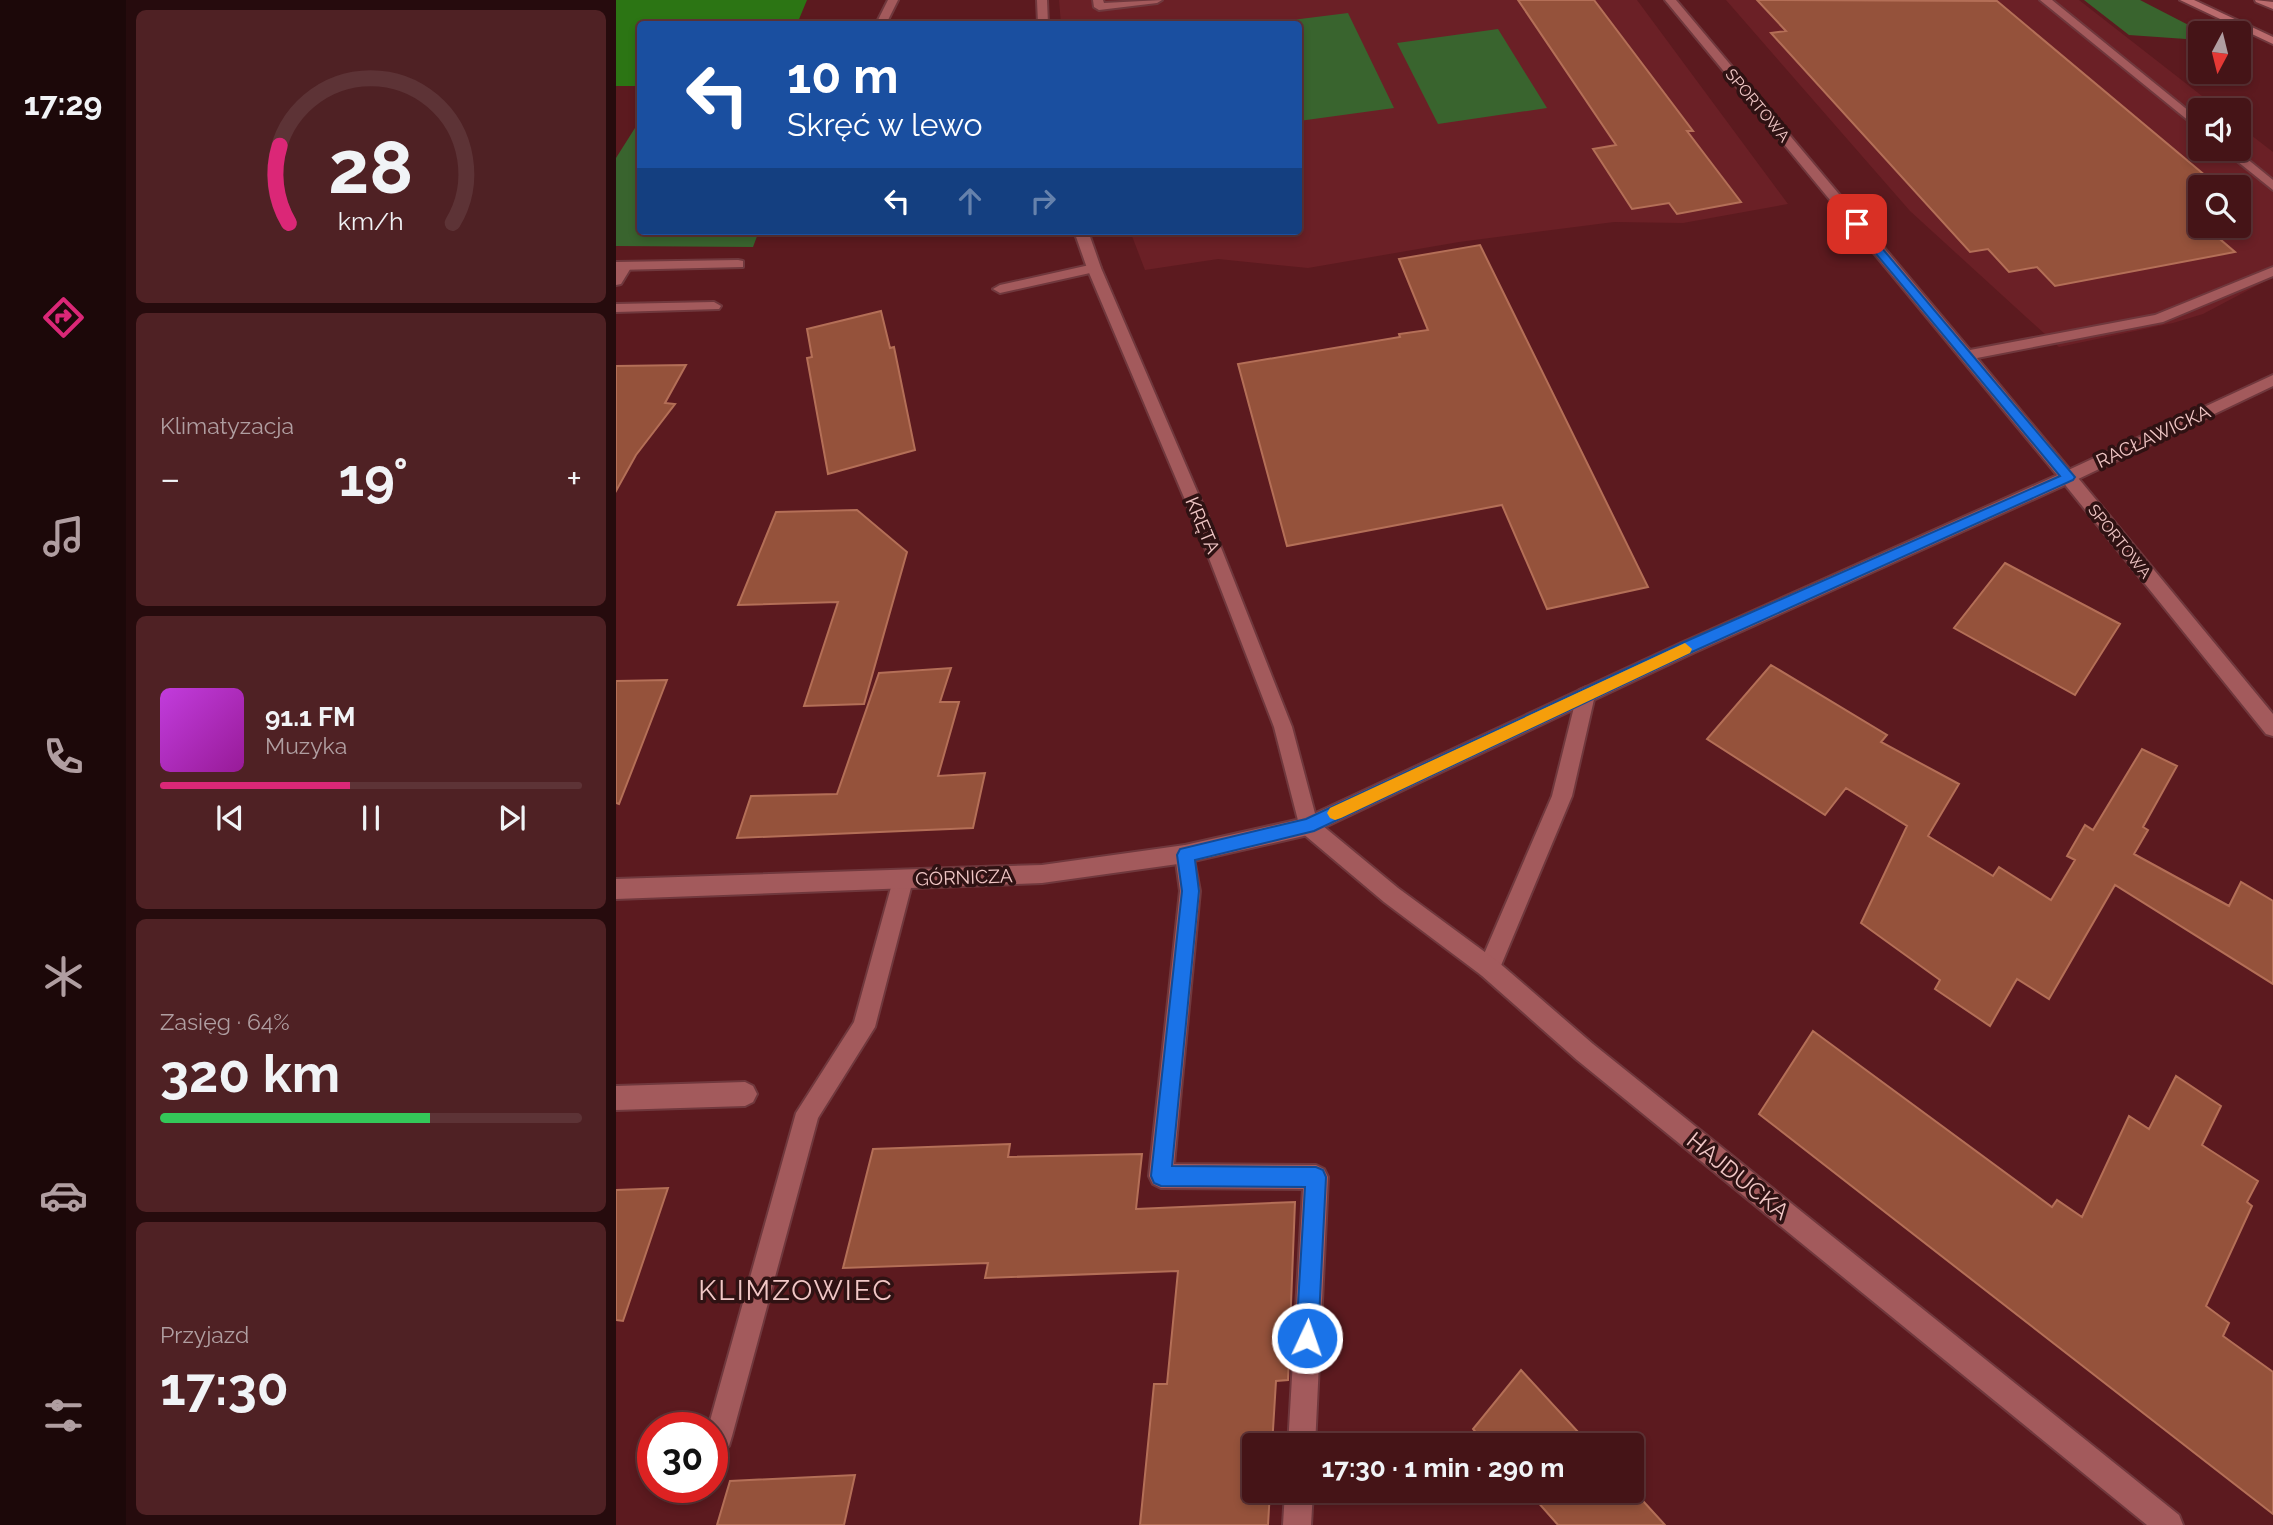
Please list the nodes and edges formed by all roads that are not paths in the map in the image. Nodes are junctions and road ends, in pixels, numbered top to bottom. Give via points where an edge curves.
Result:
1 (893, 0) edge
2 (1042, 0) edge
3 (1098, 0) edge
4 (1157, 0) edge
5 (1670, 0) edge
6 (2045, 0) edge
7 (2185, 0) edge
8 (2260, 0) edge
9 (2273, 6) edge
10 (882, 21) edge
11 (1043, 21) edge
12 (2273, 41) edge
13 (2188, 116) edge
14 (2243, 161) edge
15 (2273, 186) edge
16 (1082, 235) edge
17 (738, 264) dead end
18 (621, 266) edge
19 (1094, 268) junction
20 (2273, 271) edge
21 (616, 281) edge
22 (1000, 289) dead end
23 (714, 306) dead end
24 (616, 308) edge
25 (1966, 355) junction
26 (2273, 380) edge
27 (2068, 477) junction
28 (1586, 695) junction
29 (2273, 728) edge
30 (1308, 826) junction
31 (1185, 855) junction
32 (903, 880) junction
33 (616, 889) edge
34 (1489, 968) junction
35 (745, 1094) dead end
36 (616, 1098) edge
37 (726, 1412) edge
38 (1302, 1433) edge
39 (1298, 1503) edge
40 (1297, 1525) edge
41 (2169, 1525) edge

1 - 10 street
2 - 11 street
3 - 4 street via 1099,7
5 - 25 street, SPORTOWA
6 - 13 street
7 - 12 main road
8 - 9 main road
14 - 15 street
16 - 19 street, KRĘTA
17 - 18 street
18 - 21 street
19 - 22 street
19 - 30 street, KRĘTA via 1210,540 1283,727
20 - 25 street via 2158,319
23 - 24 street
25 - 27 street, SPORTOWA
26 - 27 street, RACŁAWICKA
27 - 28 street, RACŁAWICKA
27 - 29 street, SPORTOWA
28 - 30 street, RACŁAWICKA
28 - 34 street via 1562,796
30 - 31 street, GÓRNICZA
30 - 34 street, HAJDUCKA
31 - 32 street, GÓRNICZA via 1042,874
31 - 38 street via 1190,891 1161,1176 1316,1177
32 - 33 street, GÓRNICZA
32 - 37 street via 864,1027 808,1113
34 - 41 street, HAJDUCKA via 1595,1060
35 - 36 street
39 - 40 street

